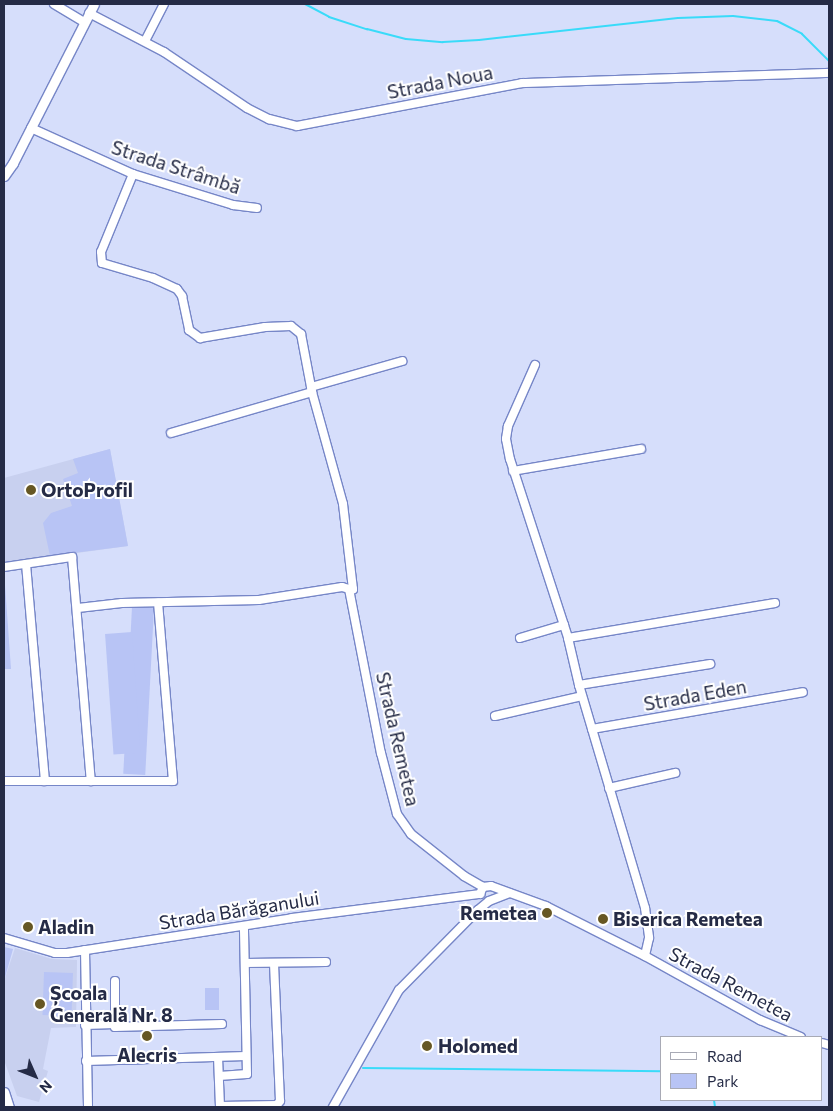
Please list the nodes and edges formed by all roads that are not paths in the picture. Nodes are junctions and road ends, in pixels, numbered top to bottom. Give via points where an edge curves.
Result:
1 (54, 4) edge
2 (94, 4) edge
3 (164, 4) edge
4 (89, 13) junction
5 (84, 22) junction
6 (145, 41) junction
7 (829, 73) edge
8 (32, 128) junction
9 (133, 174) junction
10 (4, 176) edge
11 (257, 208) dead end
12 (402, 361) dead end
13 (534, 365) dead end
14 (312, 389) junction
15 (172, 433) dead end
16 (641, 449) dead end
17 (513, 471) junction
18 (26, 564) junction
19 (4, 567) edge
20 (349, 589) junction
21 (158, 603) junction
22 (775, 603) dead end
23 (78, 608) junction
24 (564, 625) junction
25 (520, 638) dead end
26 (568, 638) junction
27 (710, 664) dead end
28 (579, 685) junction
29 (803, 692) dead end
30 (582, 696) junction
31 (495, 716) dead end
32 (592, 729) junction
33 (676, 773) dead end
34 (4, 781) edge
35 (45, 781) junction
36 (91, 781) junction
37 (609, 788) junction
38 (495, 889) junction
39 (512, 892) junction
40 (486, 896) junction
41 (244, 926) junction
42 (4, 938) edge
43 (86, 950) junction
44 (645, 956) junction
45 (326, 962) dead end
46 (245, 963) junction
47 (274, 964) junction
48 (115, 981) dead end
49 (114, 1024) junction
50 (222, 1024) dead end
51 (86, 1026) junction
52 (799, 1036) edge
53 (246, 1056) junction
54 (218, 1057) junction
55 (86, 1061) junction
56 (219, 1076) junction
57 (4, 1092) edge
58 (220, 1106) edge
59 (9, 1107) edge
60 (88, 1107) edge
61 (334, 1107) edge

1 - 5 street
2 - 4 main road
3 - 6 street
4 - 5 main road
4 - 6 street, Strada Noua
5 - 8 main road
6 - 7 street, Strada Noua via 246,108 269,119 297,126 522,84
8 - 9 street, Strada Strâmbă
8 - 10 main road
9 - 11 street, Strada Strâmbă via 233,205
9 - 14 street, Strada Remetea via 101,252 102,263 153,278 177,289 182,296 189,330 200,338 265,327 291,326 297,329 301,334
12 - 14 street
13 - 17 street via 508,426 506,439
14 - 15 street
14 - 20 street, Strada Remetea via 342,504 352,589
16 - 17 street
17 - 24 street
18 - 19 street
18 - 23 street via 72,557
18 - 35 street
20 - 21 street via 342,587 259,600
20 - 40 street, Strada Remetea via 381,754 397,814 411,834
21 - 23 street
21 - 36 street via 173,781
22 - 26 street
23 - 36 street
24 - 25 street
24 - 26 street
26 - 28 street
27 - 28 street, Strada Eden
28 - 30 street
29 - 32 street, Strada Eden
30 - 31 street
30 - 32 street
32 - 37 street
33 - 37 street
34 - 35 street
35 - 36 street
37 - 44 street via 645,908 649,938
38 - 39 street, Strada Remetea
38 - 40 street
38 - 40 street, Strada Remetea via 491,886
39 - 40 street
39 - 44 street, Strada Remetea
40 - 41 street, Strada Bărăganului
40 - 61 street via 478,910 399,990
41 - 43 street, Strada Bărăganului
41 - 46 street
42 - 43 street, Strada Bărăganului via 55,953
43 - 51 street
44 - 52 street, Strada Remetea via 760,1020
45 - 47 street
46 - 47 street
46 - 53 street
47 - 58 street via 280,1101 278,1105
48 - 49 street
49 - 50 street via 114,1027 139,1028
49 - 51 street
51 - 55 street
53 - 54 street
53 - 56 street via 247,1074
54 - 55 street
54 - 56 street
55 - 60 street
56 - 58 street
57 - 59 main road

